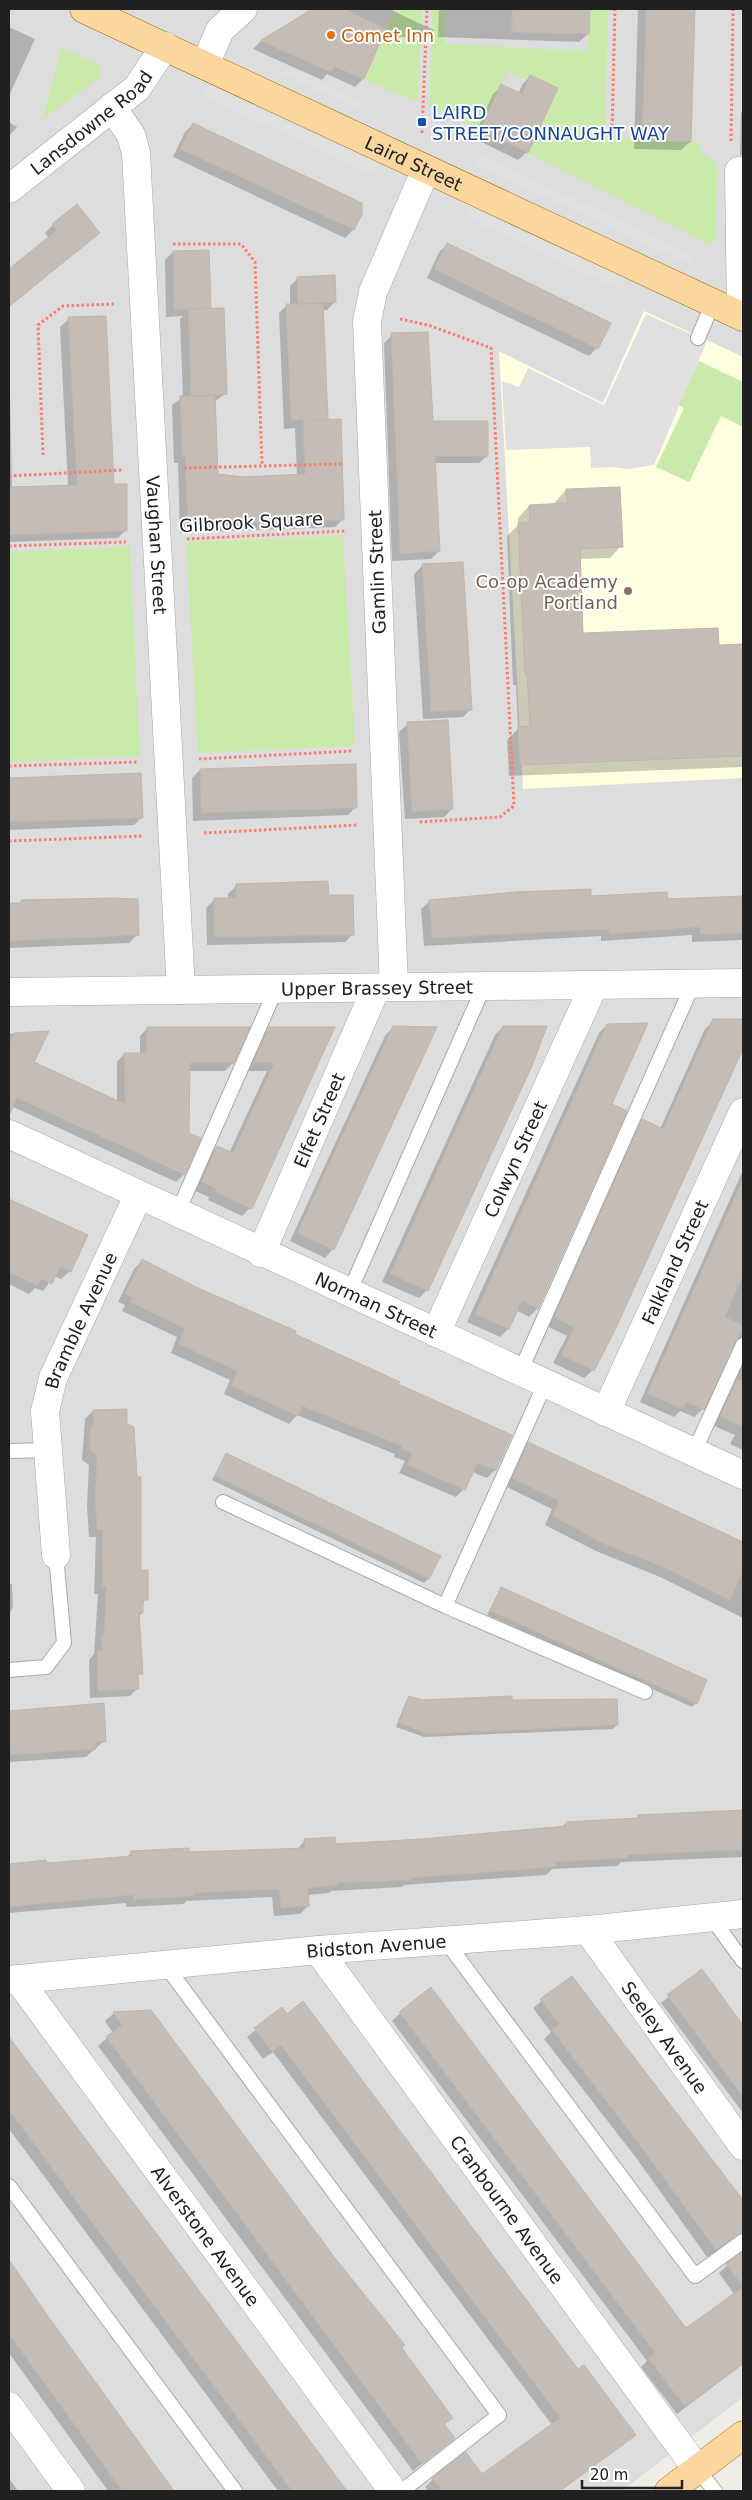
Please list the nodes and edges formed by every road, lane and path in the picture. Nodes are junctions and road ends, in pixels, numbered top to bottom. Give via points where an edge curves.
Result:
1 (84, 9) edge
2 (243, 9) edge
3 (427, 9) edge
4 (615, 9) edge
5 (733, 9) edge
6 (165, 46) junction
7 (205, 65) junction
8 (112, 107) junction
9 (612, 131) dead end
10 (424, 167) junction
11 (739, 171) joint
12 (9, 189) edge
13 (142, 244) junction
14 (145, 303) junction
15 (713, 303) junction
16 (742, 317) edge
17 (698, 338) dead end
18 (43, 455) dead end
19 (373, 463) junction
20 (262, 466) junction
21 (153, 469) junction
22 (9, 476) edge
23 (375, 530) junction
24 (158, 540) junction
25 (9, 546) edge
26 (743, 983) edge
27 (693, 984) junction
28 (594, 985) junction
29 (484, 986) junction
30 (385, 987) junction
31 (276, 989) junction
32 (180, 990) junction
33 (9, 992) edge
34 (743, 1112) edge
35 (9, 1134) edge
36 (138, 1196) junction
37 (177, 1214) junction
38 (262, 1253) junction
39 (349, 1293) junction
40 (436, 1333) junction
41 (743, 1346) edge
42 (520, 1372) junction
43 (545, 1384) junction
44 (606, 1412) junction
45 (48, 1450) junction
46 (9, 1451) edge
47 (694, 1452) junction
48 (743, 1475) edge
49 (223, 1502) dead end
50 (56, 1556) joint
51 (445, 1606) junction
52 (9, 1670) edge
53 (646, 1692) dead end
54 (743, 1914) edge
55 (711, 1917) junction
56 (588, 1930) junction
57 (445, 1940) junction
58 (318, 1950) junction
59 (743, 1960) edge
60 (166, 1966) junction
61 (14, 1979) edge
62 (743, 2146) edge
63 (9, 2186) edge
64 (743, 2241) edge
65 (9, 2406) edge
66 (743, 2435) edge
67 (697, 2469) junction
68 (71, 2491) edge
69 (235, 2491) edge
70 (393, 2491) edge
71 (402, 2491) edge
72 (669, 2491) edge
73 (715, 2491) edge

1 - 6 main road, Laird Street
2 - 7 street via 220,30
3 - 10 path
4 - 9 path
5 - 11 path via 730,167
6 - 7 main road, Laird Street
6 - 8 street, Lansdowne Road via 137,88
7 - 10 main road, Laird Street
8 - 12 street, Lansdowne Road
8 - 13 street, Vaughan Street via 131,135 136,154
10 - 15 main road, Laird Street
10 - 19 street, Gamlin Street via 373,292 367,321
11 - 16 street
13 - 14 street, Vaughan Street
13 - 20 path via 241,244 255,262
14 - 18 path via 63,306 38,324
14 - 21 street, Vaughan Street
15 - 16 main road, Laird Street
15 - 17 lane
19 - 20 path
19 - 23 street, Gamlin Street
20 - 21 path
21 - 22 path
21 - 24 street, Vaughan Street
23 - 24 path, Gilbrook Square
23 - 30 street, Gamlin Street
24 - 25 path, Gilbrook Square
24 - 32 street, Vaughan Street
26 - 27 street, Upper Brassey Street
27 - 28 street, Upper Brassey Street
27 - 42 lane
28 - 29 street, Upper Brassey Street
28 - 40 street, Colwyn Street
29 - 30 street, Upper Brassey Street
29 - 39 lane
30 - 31 street, Upper Brassey Street
30 - 38 street, Elfet Street
31 - 32 street, Upper Brassey Street
31 - 37 lane
32 - 33 street, Upper Brassey Street
34 - 44 street, Falkland Street
35 - 36 street, Norman Street
36 - 37 street, Norman Street
36 - 45 street, Bramble Avenue via 53,1378 45,1411
37 - 38 street, Norman Street
38 - 39 street, Norman Street
39 - 40 street, Norman Street
40 - 42 street, Norman Street
41 - 47 lane
42 - 43 street, Norman Street
43 - 44 street, Norman Street
43 - 51 lane
44 - 47 street, Norman Street
45 - 46 lane
45 - 50 street, Bramble Avenue
47 - 48 street, Norman Street
49 - 51 lane
50 - 52 lane, Bramble Avenue via 64,1643 46,1667
51 - 53 lane
54 - 55 street, Bidston Avenue
55 - 56 street, Bidston Avenue
55 - 59 lane
56 - 57 street, Bidston Avenue
56 - 62 street, Seeley Avenue
57 - 58 street, Bidston Avenue
57 - 64 lane via 695,2276
58 - 60 street, Bidston Avenue
58 - 67 street, Cranbourne Avenue
60 - 61 street, Bidston Avenue
60 - 71 lane via 499,2415
61 - 70 street, Alverstone Avenue
63 - 69 lane
65 - 68 street
66 - 67 main road
67 - 72 main road
67 - 73 lane

